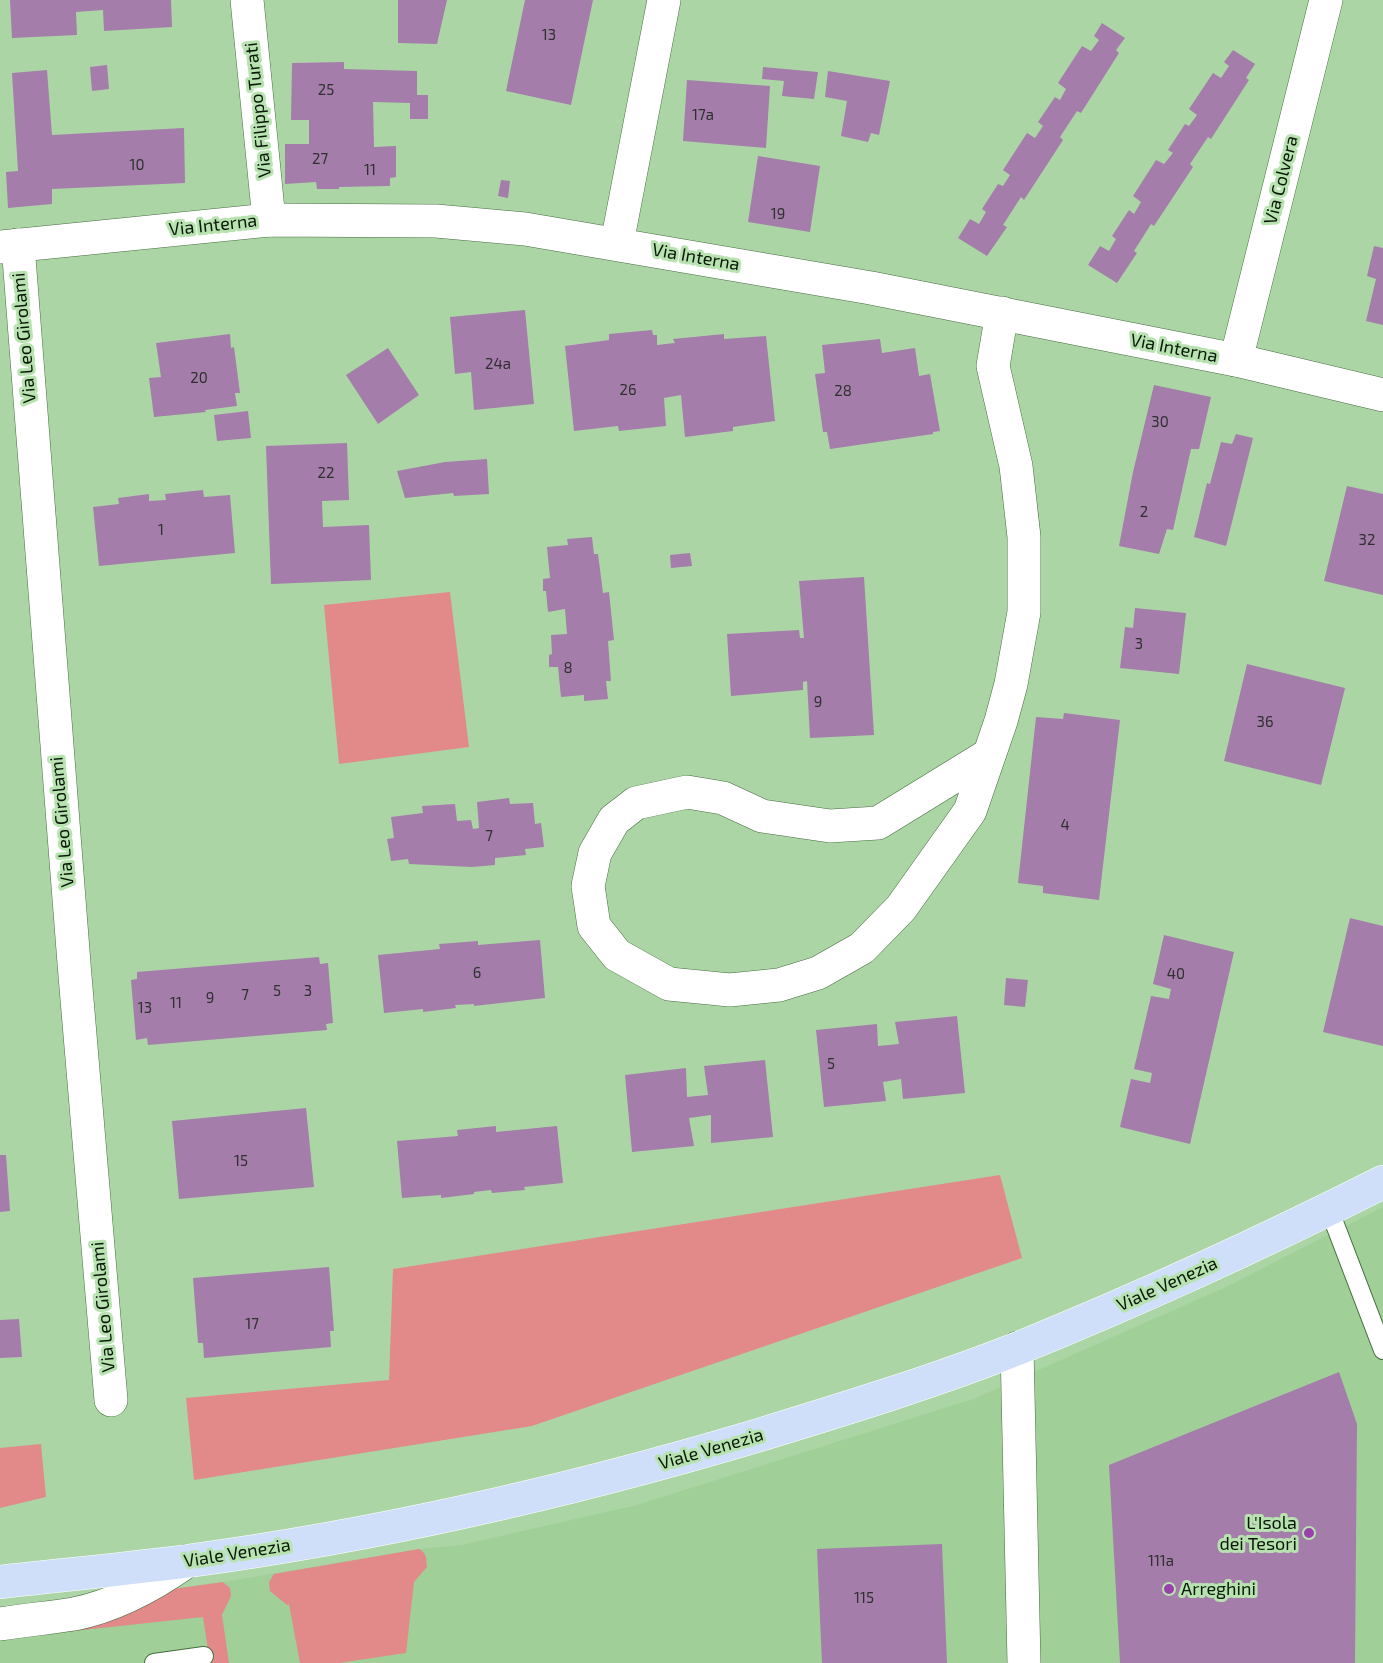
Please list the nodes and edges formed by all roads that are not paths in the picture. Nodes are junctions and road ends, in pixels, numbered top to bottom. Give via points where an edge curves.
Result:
1 (247, 0) edge
2 (664, 0) edge
3 (1326, 0) edge
4 (269, 220) junction
5 (617, 243) junction
6 (9, 246) edge
7 (1002, 313) junction
8 (1236, 360) junction
9 (1383, 395) edge
10 (987, 756) junction
11 (1383, 1182) edge
12 (1329, 1209) junction
13 (1017, 1348) junction
14 (1383, 1350) edge
15 (111, 1400) dead end
16 (187, 1561) junction
17 (0, 1582) edge
18 (0, 1624) edge
19 (204, 1656) dead end
20 (154, 1663) edge
21 (1024, 1663) edge

1 - 4 street, Via Filippo Turati
2 - 5 street
3 - 8 street, Via Colvera
4 - 5 street, Via Interna via 436,221
4 - 6 street, Via Interna
5 - 7 street, Via Interna
6 - 15 street, Via Leo Girolami
7 - 8 street, Via Interna
7 - 10 street via 993,366 1016,466 1024,537 1024,612 1011,684
8 - 9 street, Via Interna
10 - 10 street via 878,823 830,826 762,816 723,798 687,792 636,802 614,820 595,853 588,886 594,926 617,955 669,984 730,990 779,985 818,973 862,948 901,908 970,811
11 - 12 main road, Viale Venezia
12 - 13 main road, Viale Venezia via 1211,1265
12 - 14 lane
13 - 16 main road, Viale Venezia via 856,1406 620,1474 439,1517
13 - 21 street
16 - 17 main road, Viale Venezia
16 - 18 street via 159,1580 105,1605
19 - 20 lane

